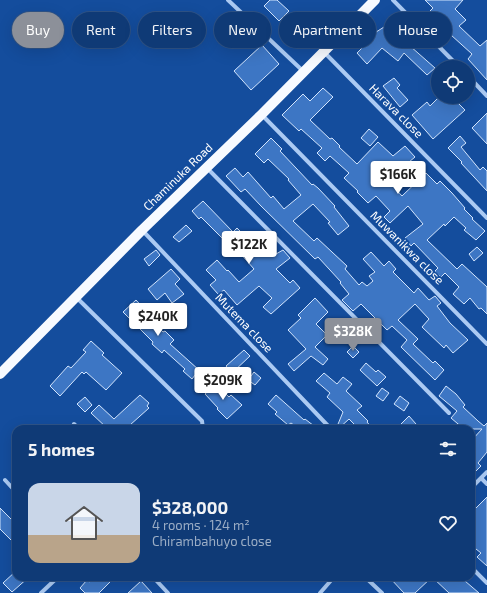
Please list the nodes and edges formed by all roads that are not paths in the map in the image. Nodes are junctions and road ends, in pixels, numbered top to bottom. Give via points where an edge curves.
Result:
1 (228, 0) edge
2 (375, 0) edge
3 (393, 0) edge
4 (324, 52) junction
5 (452, 60) edge
6 (304, 72) junction
7 (475, 83) edge
8 (487, 96) edge
9 (261, 115) junction
10 (207, 168) junction
11 (487, 218) edge
12 (142, 230) junction
13 (76, 297) junction
14 (487, 344) edge
15 (0, 374) edge
16 (449, 413) dead end
17 (202, 425) edge
18 (327, 425) edge
19 (487, 472) edge
20 (481, 478) junction
21 (5, 480) dead end
22 (475, 484) edge
23 (487, 484) edge
24 (12, 488) edge
25 (475, 571) edge
26 (54, 581) edge
27 (157, 581) edge
28 (330, 581) edge
29 (369, 581) edge
30 (487, 583) edge
31 (41, 593) edge
32 (168, 593) edge
33 (320, 593) edge
34 (382, 593) edge

1 - 6 street
2 - 4 main road, Chaminuka Road
3 - 5 street
4 - 6 main road, Chaminuka Road
4 - 11 street, Harava close
6 - 9 main road, Chaminuka Road
7 - 8 street
9 - 10 main road, Chaminuka Road
9 - 14 street, Muwanikwa close
10 - 12 main road, Chaminuka Road
10 - 16 street
12 - 13 main road, Chaminuka Road
12 - 18 street, Mutema close
13 - 15 main road, Chaminuka Road
13 - 17 street via 202,421
19 - 20 street
20 - 22 street
20 - 23 street
21 - 24 street
25 - 30 street
26 - 31 street
27 - 32 street
28 - 33 street
29 - 34 street

